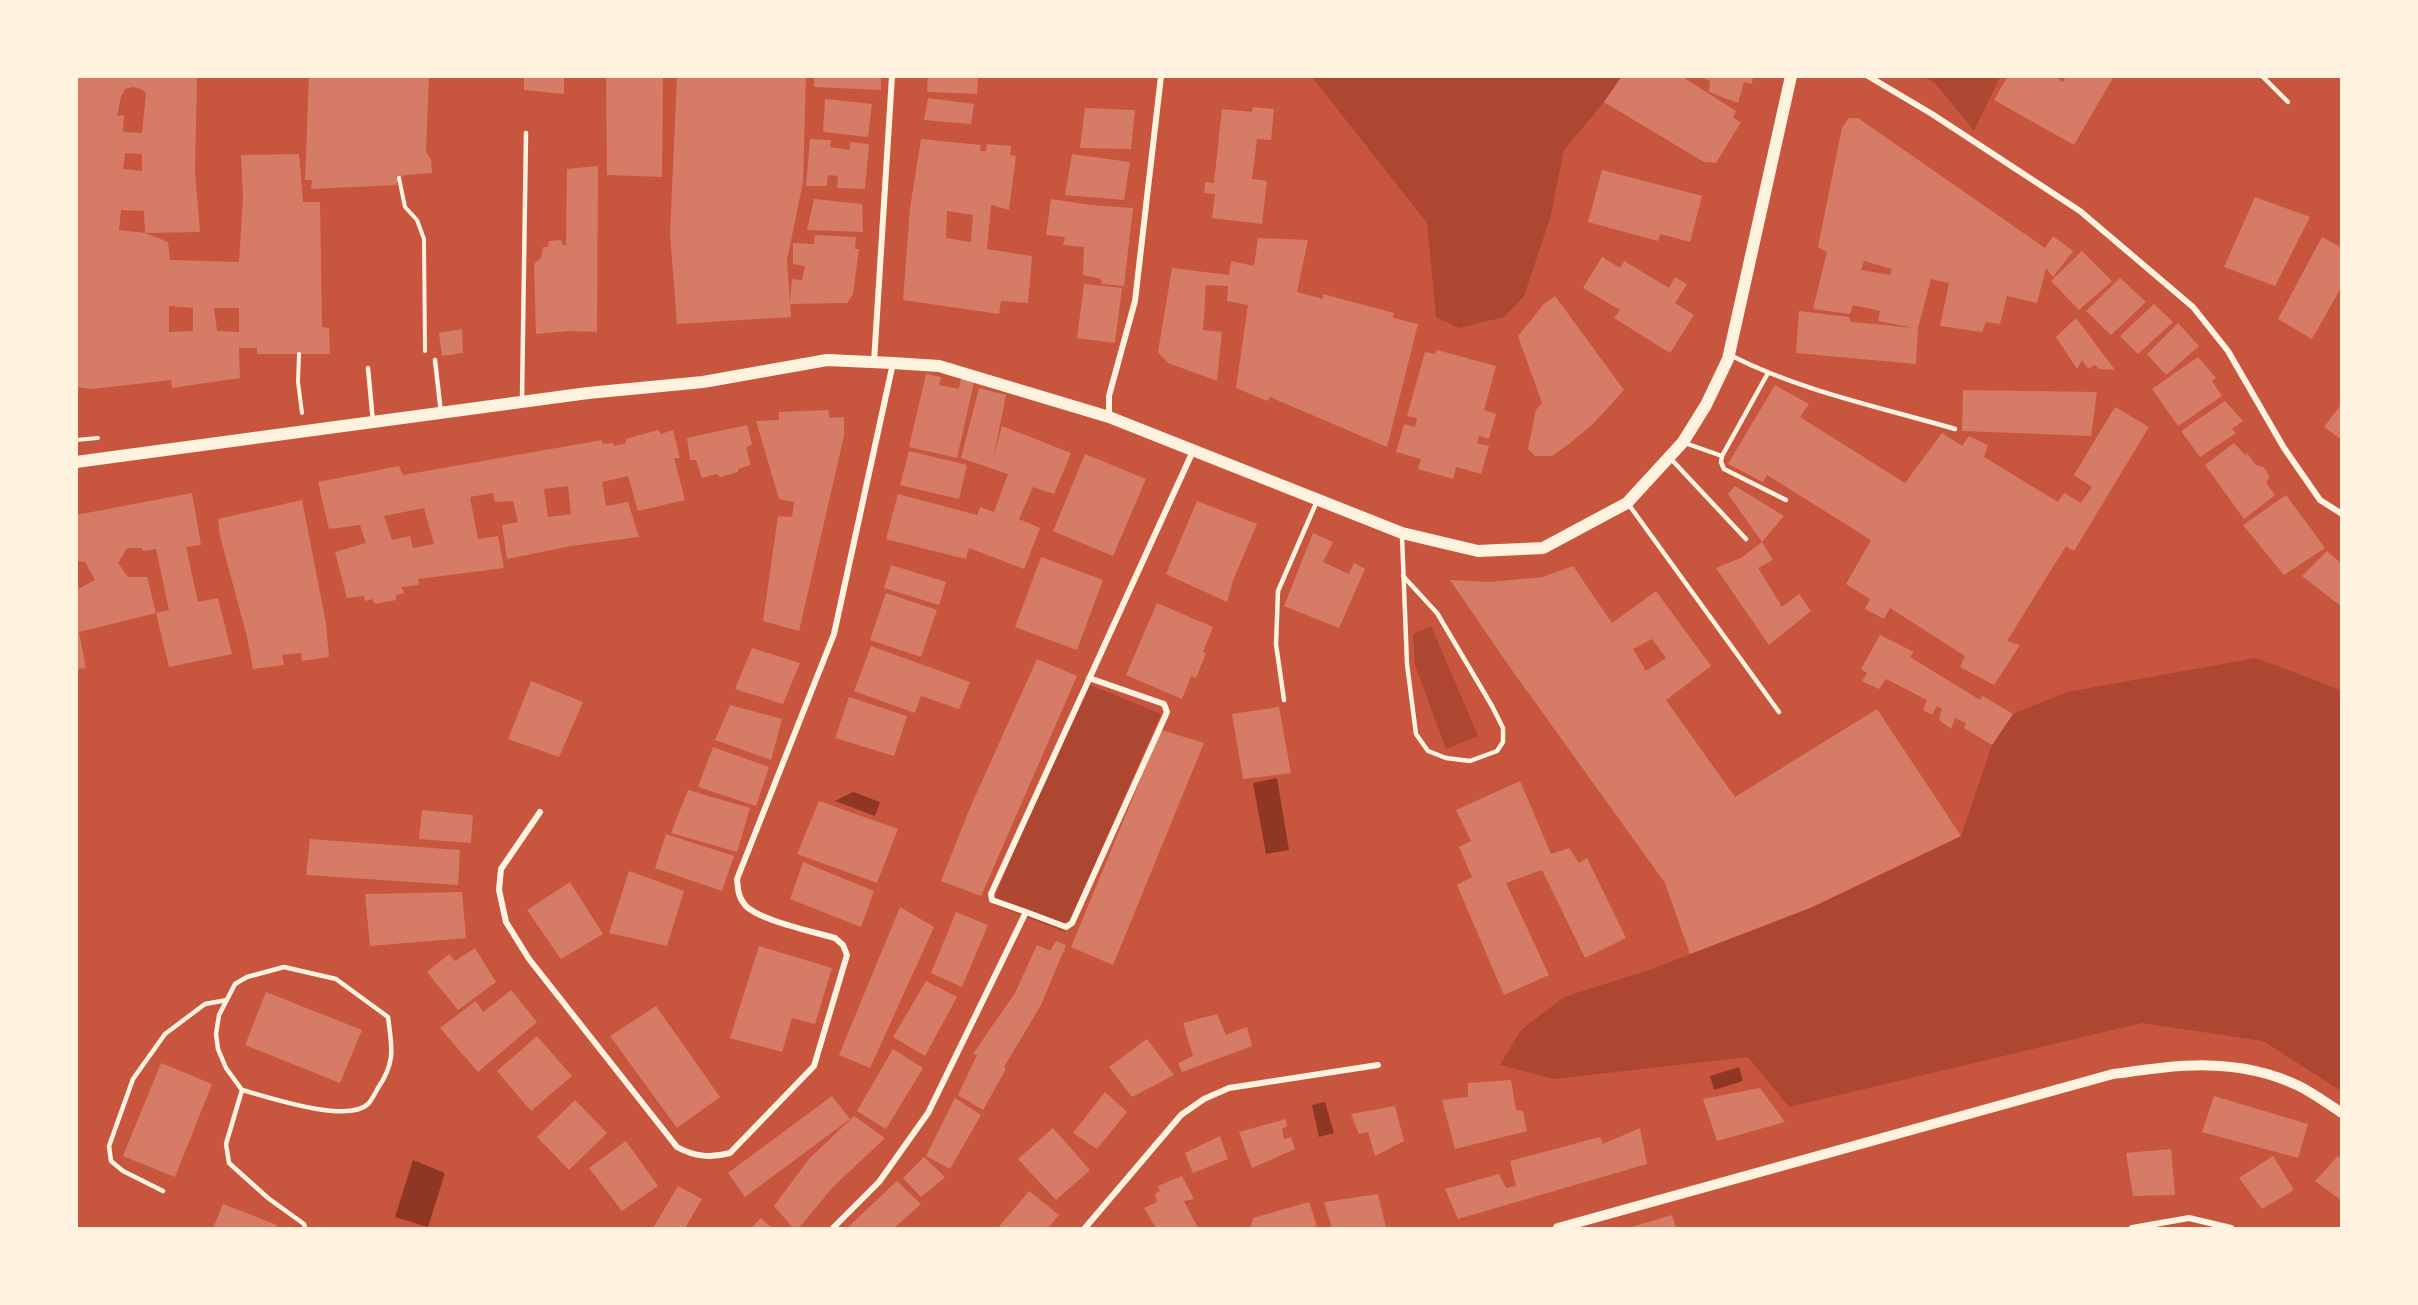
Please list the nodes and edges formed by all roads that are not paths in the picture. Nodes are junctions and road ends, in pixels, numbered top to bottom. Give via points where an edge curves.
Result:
1 (892, 76) edge
2 (1161, 76) edge
3 (1791, 76) edge
4 (1868, 76) edge
5 (2262, 76) edge
6 (2288, 102) dead end
7 (526, 134) dead end
8 (1729, 355) junction
9 (435, 360) dead end
10 (874, 362) junction
11 (893, 363) junction
12 (368, 368) dead end
13 (1768, 373) junction
14 (522, 402) junction
15 (441, 412) junction
16 (1109, 417) junction
17 (373, 423) junction
18 (1955, 429) dead end
19 (1683, 442) junction
20 (1193, 451) junction
21 (1670, 456) junction
22 (1722, 456) junction
23 (76, 462) edge
24 (1786, 500) dead end
25 (1317, 501) junction
26 (1627, 503) junction
27 (2342, 513) edge
28 (1402, 533) junction
29 (1746, 539) dead end
30 (1404, 576) junction
31 (1089, 678) junction
32 (1284, 700) dead end
33 (1779, 712) dead end
34 (540, 812) dead end
35 (1026, 912) junction
36 (227, 1000) junction
37 (1378, 1065) dead end
38 (242, 1090) junction
39 (2342, 1113) edge
40 (163, 1191) dead end
41 (305, 1228) edge
42 (833, 1228) edge
43 (1085, 1228) edge
44 (1558, 1228) edge
45 (2132, 1228) edge
46 (2231, 1228) edge

1 - 10 street
2 - 16 street via 1135,300 1109,396
3 - 8 main road
4 - 27 street via 2080,211 2193,307 2228,351 2284,448 2320,500
5 - 6 lane
7 - 14 lane
8 - 13 lane
8 - 19 main road via 1706,405
9 - 15 lane
10 - 11 main road
10 - 14 main road via 826,360 703,382
11 - 16 main road via 939,366
11 - 34 street via 834,634 737,879 738,894 746,907 835,938 847,955 814,1066 730,1153 712,1158 677,1147 529,959 506,922 499,890 501,869
12 - 17 lane
13 - 18 lane
13 - 22 lane
14 - 15 main road
15 - 17 main road
16 - 20 main road
17 - 23 main road
19 - 21 main road
19 - 22 lane
20 - 25 main road
20 - 31 street
21 - 26 main road
21 - 29 lane
22 - 24 lane via 1724,469
25 - 28 main road
25 - 32 lane via 1278,591 1276,644
26 - 28 main road via 1543,548 1478,551
26 - 33 lane
28 - 30 lane
30 - 30 lane via 1407,664 1416,734 1428,752 1446,758 1470,761 1497,751 1503,742 1503,728 1492,706 1437,613
31 - 35 street via 991,894 992,900
31 - 35 street via 1164,704 1167,712 1072,923 1066,927
35 - 42 street via 928,1113 879,1182
36 - 38 lane via 219,1015 218,1049
36 - 38 lane via 235,984 247,977 284,967 336,979 388,1017 392,1054 388,1073 367,1105 346,1112 326,1112
36 - 40 lane via 205,1004 165,1034 133,1079 109,1146 111,1161
37 - 43 street via 1229,1088 1204,1099 1181,1115
38 - 41 lane via 226,1144 229,1162
39 - 44 street via 2299,1086 2238,1067 2212,1064 2113,1074
45 - 46 street via 2189,1218

